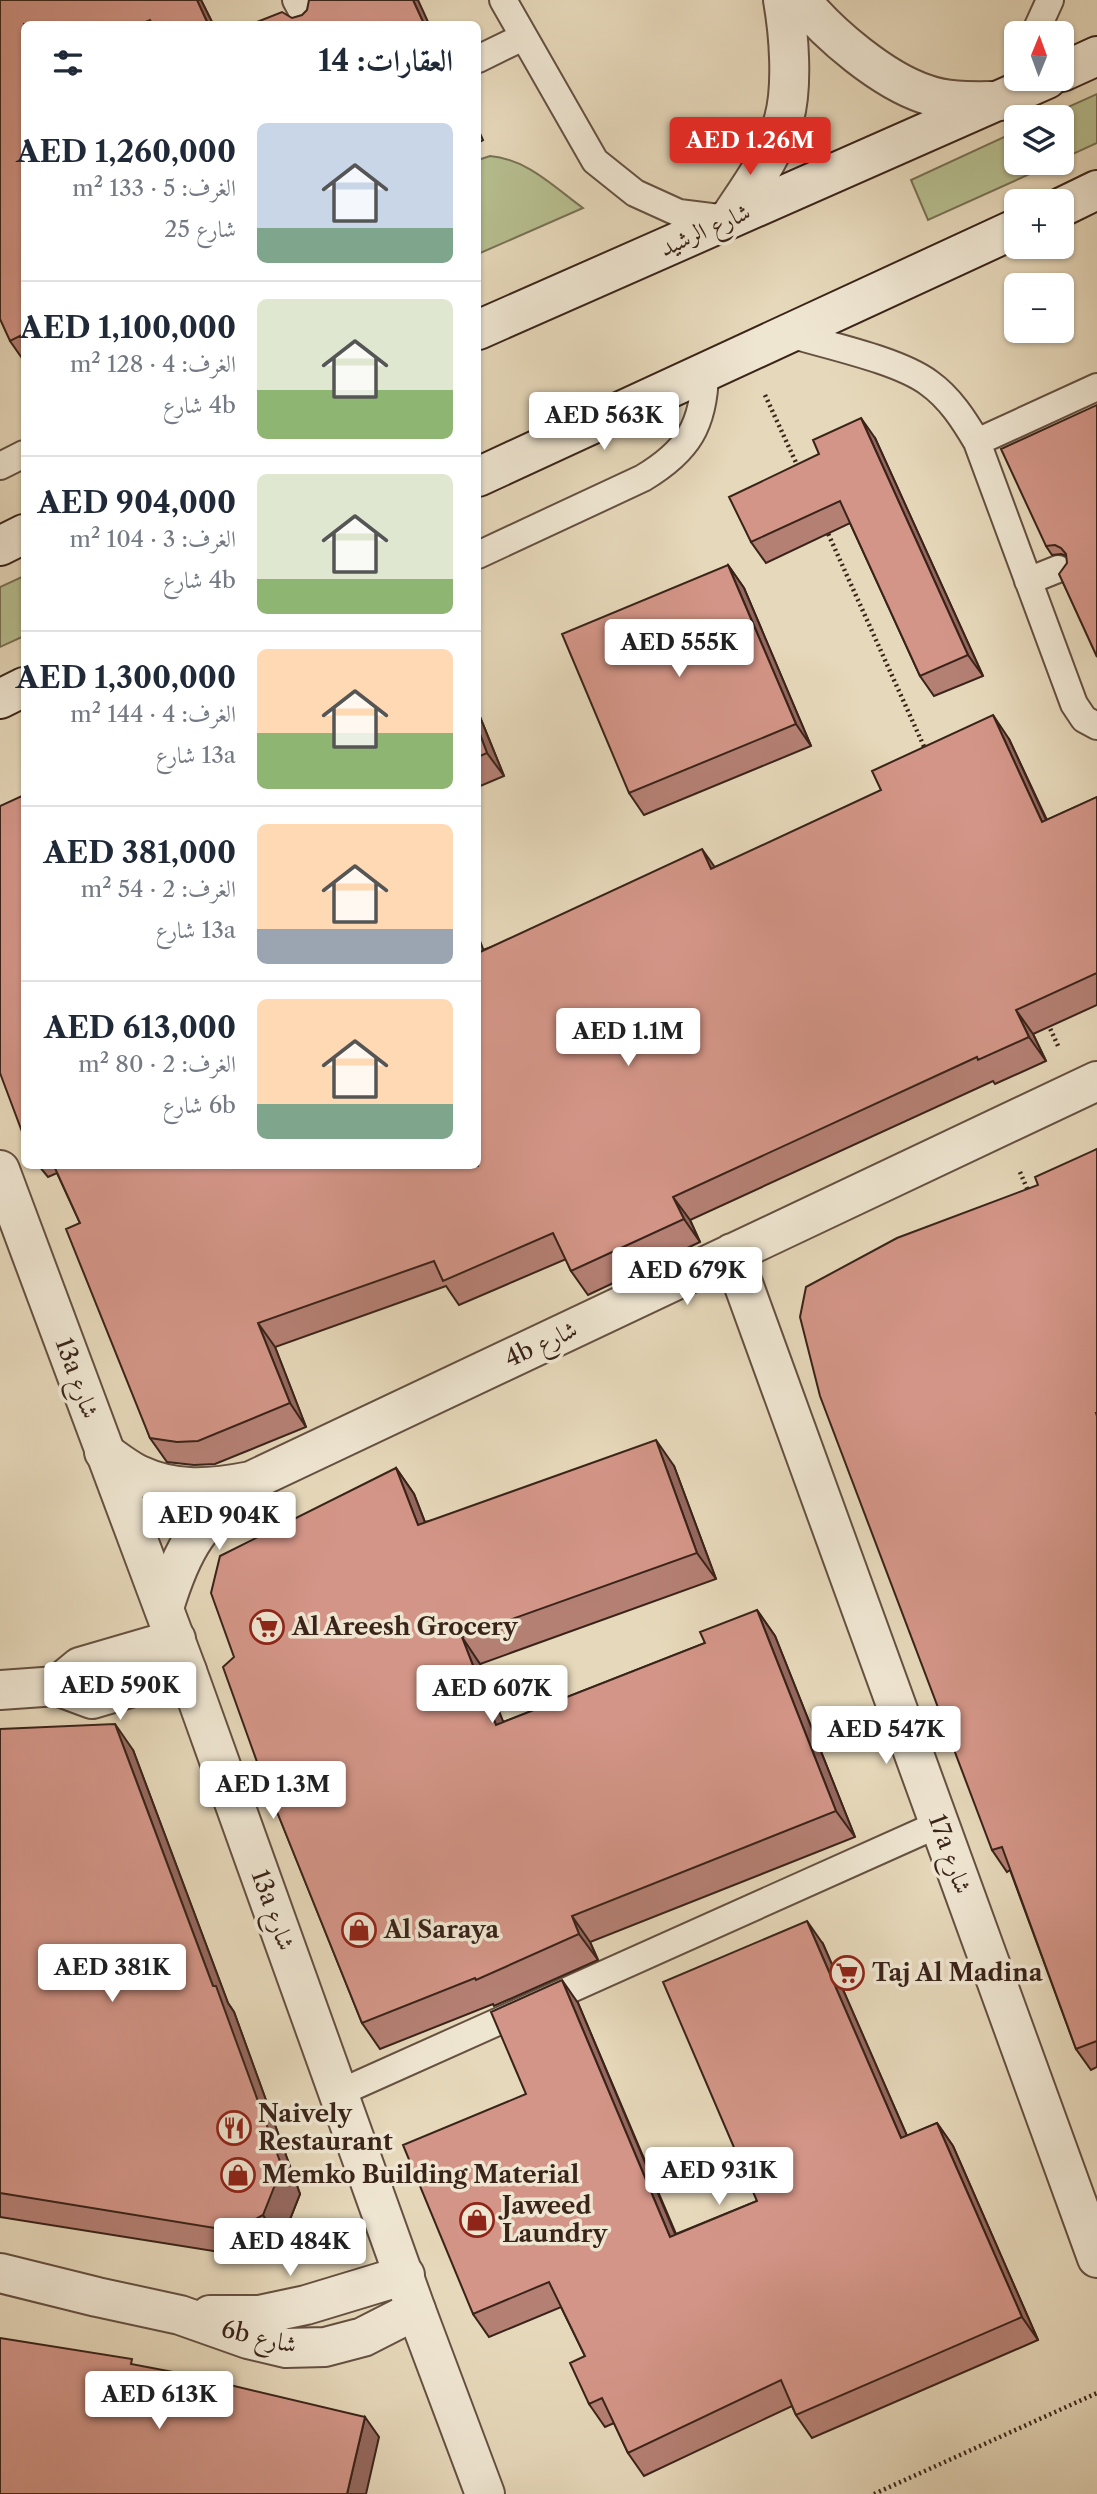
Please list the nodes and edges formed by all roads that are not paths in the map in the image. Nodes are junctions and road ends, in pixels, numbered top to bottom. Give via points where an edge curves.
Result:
1 (296, 0) edge
2 (503, 0) edge
3 (783, 0) edge
4 (801, 0) edge
5 (1050, 0) edge
6 (307, 21) edge
7 (1040, 21) edge
8 (523, 37) junction
9 (1097, 56) edge
10 (481, 58) edge
11 (1074, 67) edge
12 (1004, 89) edge
13 (1004, 90) edge
14 (1097, 190) edge
15 (1074, 201) edge
16 (729, 219) junction
17 (1004, 234) edge
18 (481, 329) edge
19 (790, 334) junction
20 (705, 373) junction
21 (1097, 387) edge
22 (977, 442) junction
23 (21, 456) edge
24 (0, 466) edge
25 (481, 476) edge
26 (21, 535) edge
27 (0, 545) edge
28 (481, 554) edge
29 (1058, 569) dead end
30 (1028, 581) junction
31 (21, 688) edge
32 (0, 699) edge
33 (1097, 726) edge
34 (1088, 1085) edge
35 (0, 1170) edge
36 (732, 1253) junction
37 (104, 1452) junction
38 (251, 1481) junction
39 (176, 1640) junction
40 (0, 1690) edge
41 (939, 1824) junction
42 (339, 2093) junction
43 (1082, 2171) edge
44 (1090, 2214) edge
45 (1097, 2258) edge
46 (0, 2273) edge
47 (411, 2293) junction
48 (485, 2494) edge

1 - 6 lane
2 - 8 lane
3 - 16 street via 789,69 784,118 764,166
4 - 12 street via 843,43 882,72 926,95 962,101
5 - 7 lane
8 - 10 lane
8 - 16 lane via 596,162 635,193 679,213
9 - 11 street
13 - 16 street, شارع الرشيد
14 - 15 street
16 - 18 street, شارع الرشيد
17 - 19 street
19 - 20 street
19 - 22 lane via 905,369 929,382 946,397
20 - 25 street
20 - 28 lane via 697,424 684,447 665,465
21 - 22 lane
22 - 30 lane
23 - 24 lane
26 - 27 street
29 - 30 lane
30 - 33 lane via 1074,704 1084,719
31 - 32 street
34 - 36 street, 4b شارع
35 - 37 street, 13a شارع
36 - 38 street, 4b شارع
36 - 41 street, 17a شارع
37 - 38 street, 4b شارع via 136,1474 173,1486 213,1489
37 - 39 street, 13a شارع
38 - 39 street, 4b شارع via 219,1506 194,1535 175,1570
39 - 40 street via 92,1699 57,1686
39 - 42 street, 13a شارع
41 - 42 lane
41 - 43 street, 17a شارع
42 - 47 street, 13a شارع
43 - 44 street, 17a شارع
44 - 45 street, 17a شارع
46 - 47 street, 6b شارع via 180,2315 286,2348 325,2347 363,2337
47 - 48 street, 13a شارع

